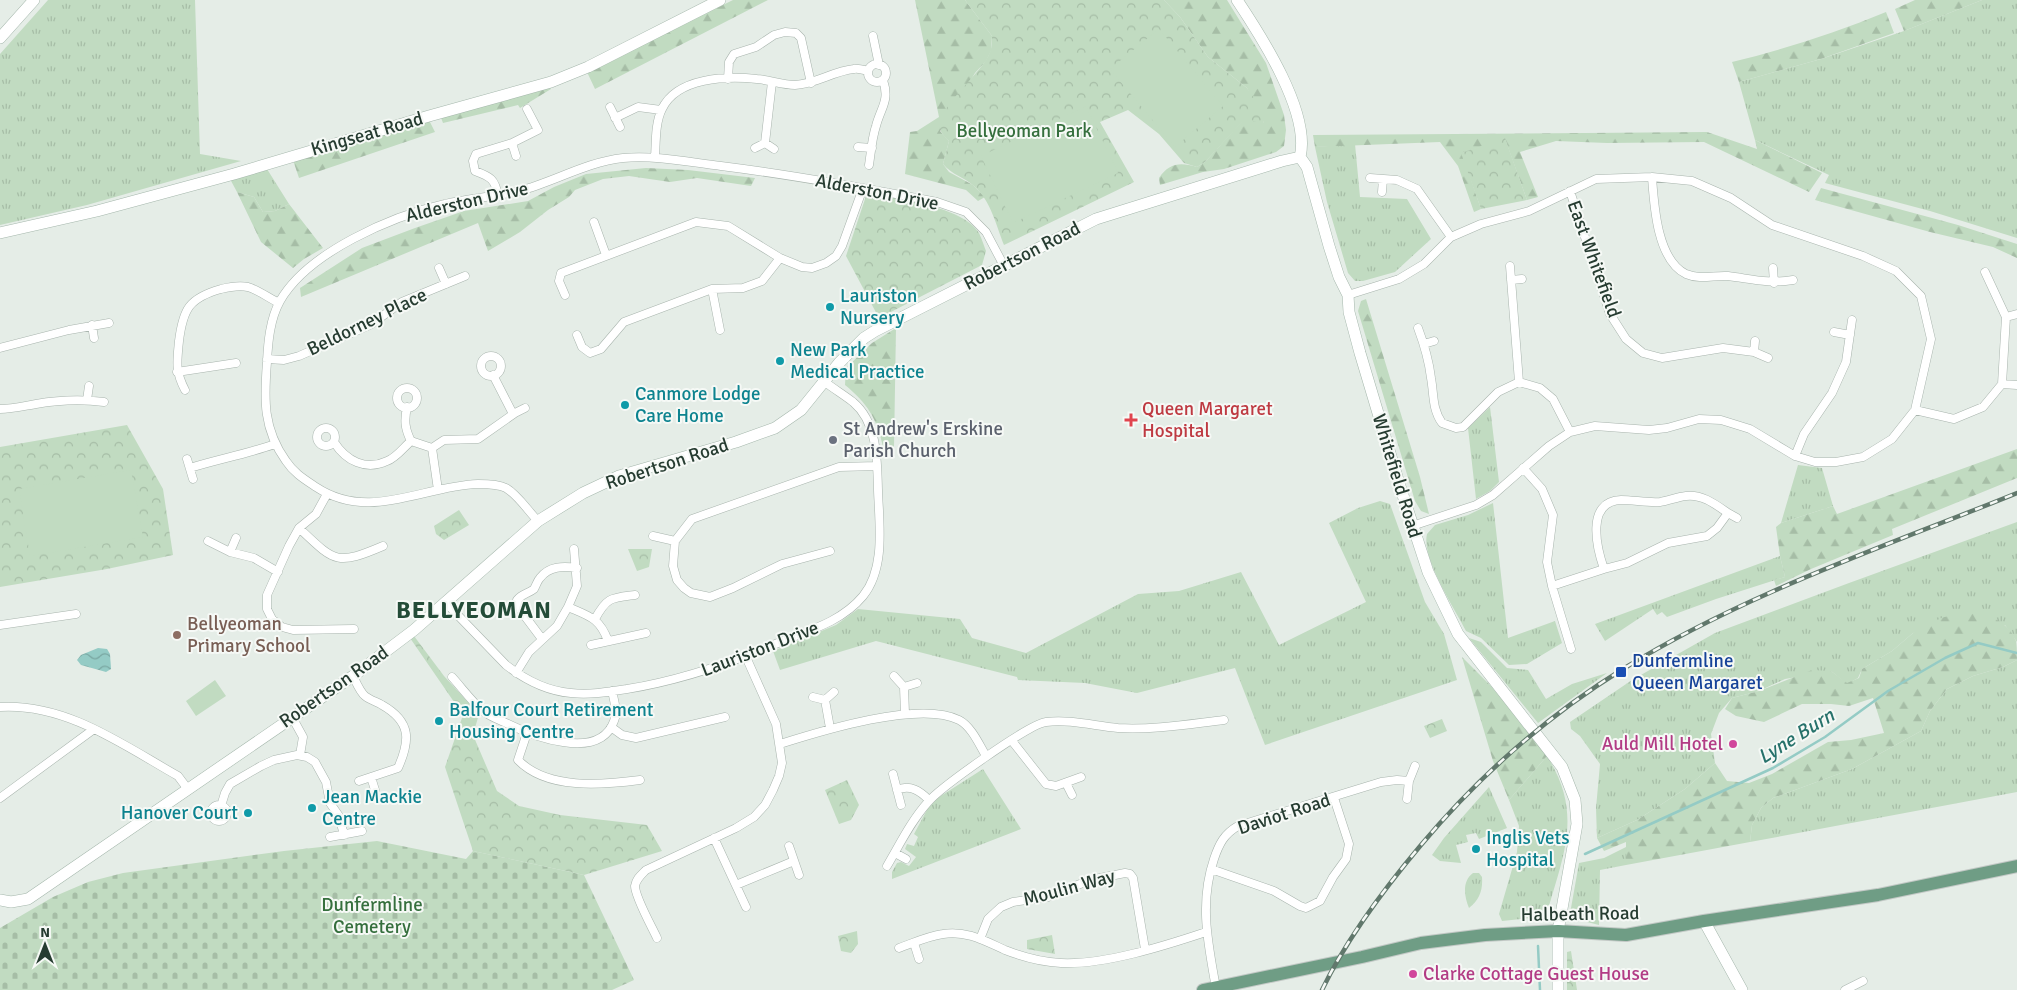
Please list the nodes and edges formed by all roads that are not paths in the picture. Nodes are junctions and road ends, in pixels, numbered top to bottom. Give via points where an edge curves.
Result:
1 (34, 0) edge
2 (720, 0) edge
3 (1237, 0) edge
4 (873, 36) dead end
5 (0, 38) edge
6 (879, 65) junction
7 (868, 71) junction
8 (728, 79) junction
9 (883, 80) junction
10 (772, 82) junction
11 (811, 83) junction
12 (610, 107) dead end
13 (527, 109) dead end
14 (661, 110) junction
15 (615, 118) junction
16 (620, 127) dead end
17 (512, 143) junction
18 (765, 143) junction
19 (858, 147) dead end
20 (755, 148) dead end
21 (872, 148) junction
22 (774, 149) dead end
23 (516, 156) dead end
24 (1300, 157) junction
25 (655, 158) junction
26 (869, 165) dead end
27 (1652, 177) junction
28 (1370, 178) dead end
29 (1383, 179) junction
30 (863, 188) junction
31 (1382, 192) dead end
32 (1570, 192) junction
33 (498, 196) junction
34 (594, 222) dead end
35 (0, 233) edge
36 (1451, 237) junction
37 (606, 256) junction
38 (780, 258) junction
39 (1004, 266) junction
40 (1510, 266) dead end
41 (439, 268) dead end
42 (1774, 268) dead end
43 (1985, 272) dead end
44 (464, 276) dead end
45 (1511, 280) junction
46 (1522, 280) dead end
47 (1793, 280) dead end
48 (1774, 283) junction
49 (446, 284) junction
50 (712, 289) junction
51 (564, 294) dead end
52 (1348, 295) junction
53 (279, 302) junction
54 (2017, 314) edge
55 (2006, 316) junction
56 (1852, 320) dead end
57 (109, 323) dead end
58 (92, 325) junction
59 (1418, 328) dead end
60 (720, 330) dead end
61 (1834, 332) dead end
62 (577, 335) dead end
63 (1850, 335) junction
64 (94, 338) dead end
65 (1755, 341) dead end
66 (1434, 342) dead end
67 (1424, 344) junction
68 (0, 348) edge
69 (1754, 352) junction
70 (1768, 358) dead end
71 (267, 359) junction
72 (236, 363) dead end
73 (177, 372) junction
74 (493, 375) dead end
75 (825, 382) junction
76 (1519, 382) junction
77 (2002, 384) junction
78 (89, 386) dead end
79 (2017, 386) edge
80 (185, 390) dead end
81 (87, 400) junction
82 (104, 402) dead end
83 (407, 407) dead end
84 (525, 408) dead end
85 (0, 409) edge
86 (1915, 410) junction
87 (513, 414) junction
88 (1570, 432) junction
89 (412, 441) junction
90 (334, 442) dead end
91 (275, 444) junction
92 (432, 448) junction
93 (1795, 456) junction
94 (187, 458) dead end
95 (877, 466) junction
96 (190, 468) junction
97 (1524, 468) junction
98 (192, 478) dead end
99 (438, 490) junction
100 (327, 494) junction
101 (1728, 513) junction
102 (1737, 518) dead end
103 (538, 521) junction
104 (1412, 526) junction
105 (299, 528) junction
106 (653, 536) dead end
107 (236, 538) dead end
108 (208, 540) dead end
109 (676, 540) junction
110 (384, 546) dead end
111 (574, 549) dead end
112 (830, 551) dead end
113 (230, 552) junction
114 (577, 568) junction
115 (1604, 569) junction
116 (278, 572) junction
117 (1552, 586) junction
118 (635, 595) dead end
119 (445, 602) junction
120 (568, 607) junction
121 (76, 614) dead end
122 (595, 619) junction
123 (0, 624) edge
124 (354, 630) dead end
125 (646, 633) dead end
126 (542, 639) junction
127 (608, 641) junction
128 (591, 645) dead end
129 (1571, 650) dead end
130 (746, 657) junction
131 (516, 673) junction
132 (353, 676) junction
133 (894, 676) dead end
134 (452, 677) dead end
135 (917, 683) dead end
136 (904, 686) junction
137 (612, 691) junction
138 (834, 692) dead end
139 (812, 697) dead end
140 (826, 700) junction
141 (0, 707) edge
142 (905, 714) junction
143 (292, 717) junction
144 (725, 717) dead end
145 (1224, 720) dead end
146 (611, 727) junction
147 (830, 728) junction
148 (94, 729) junction
149 (528, 734) junction
150 (1012, 741) junction
151 (780, 744) junction
152 (300, 755) junction
153 (986, 756) junction
154 (1414, 766) dead end
155 (893, 774) dead end
156 (371, 777) junction
157 (1082, 777) dead end
158 (640, 780) dead end
159 (359, 781) dead end
160 (1409, 781) junction
161 (1066, 783) junction
162 (188, 788) junction
163 (375, 790) dead end
164 (897, 790) junction
165 (1072, 795) dead end
166 (0, 798) edge
167 (1334, 798) junction
168 (1408, 799) dead end
169 (929, 800) junction
170 (901, 805) dead end
171 (221, 806) dead end
172 (362, 832) dead end
173 (344, 835) junction
174 (330, 837) dead end
175 (714, 838) junction
176 (789, 846) dead end
177 (895, 852) junction
178 (906, 859) dead end
179 (794, 861) junction
180 (887, 866) dead end
181 (2017, 866) edge
182 (1211, 869) junction
183 (799, 875) dead end
184 (736, 885) junction
185 (0, 900) edge
186 (746, 907) dead end
187 (1704, 921) junction
188 (1558, 931) junction
189 (1206, 932) junction
190 (656, 938) dead end
191 (980, 939) junction
192 (914, 943) junction
193 (900, 948) dead end
194 (1145, 949) junction
195 (919, 959) dead end
196 (1863, 981) dead end
197 (1210, 989) edge
198 (1558, 990) edge
199 (1742, 990) edge
200 (1845, 990) edge

1 - 5 street
2 - 35 street, Kingseat Road via 552,82 216,179
3 - 24 street, Whitefield Road via 1284,80 1301,130 1304,145
4 - 6 street
6 - 7 street
6 - 9 street via 885,70
7 - 9 street via 872,81
7 - 11 street via 855,68
8 - 10 street
8 - 11 street via 729,62 734,54 785,32 796,33 801,38
8 - 14 street via 682,87
9 - 21 street via 885,103 876,125
10 - 11 street
10 - 18 street
12 - 15 street
13 - 17 street via 538,130
14 - 15 street via 638,107
14 - 25 street
15 - 16 street
17 - 23 street
17 - 33 street via 476,154 473,161 475,171 489,176 496,184
18 - 20 street
18 - 22 street
19 - 21 street
21 - 26 street
24 - 39 street, Robertson Road via 1096,219
24 - 52 street, Whitefield Road via 1307,167 1328,246
25 - 30 street, Alderston Drive
25 - 33 street, Alderston Drive via 622,158 583,167
27 - 32 street via 1596,180
27 - 48 street via 1654,213 1669,260 1678,268 1703,278 1726,276
27 - 86 street via 1692,181 1731,198 1772,225 1863,256 1896,271 1921,296 1931,339
28 - 29 street
29 - 31 street
29 - 36 street via 1397,180 1417,189
30 - 38 street via 836,256 812,268
30 - 39 street, Alderston Drive via 937,202 966,212 986,232
32 - 36 street via 1529,211 1481,224
32 - 69 street, East Whitefield via 1610,314 1626,339 1643,353 1662,358 1723,348
33 - 53 street, Alderston Drive via 448,203 387,222 303,271
34 - 37 street
36 - 52 street via 1413,272 1399,280
37 - 38 street via 696,222 728,226
37 - 51 street via 561,273
38 - 50 street via 762,281 743,288
39 - 75 street, Robertson Road via 864,338 839,362
40 - 45 street
41 - 49 street
42 - 48 street
43 - 55 street
44 - 49 street, Beldorney Place
45 - 46 street
45 - 76 street
47 - 48 street
49 - 71 street, Beldorney Place via 402,302 370,325 299,356 284,360
50 - 60 street
50 - 62 street via 624,322 601,349 590,353 582,347
52 - 104 street, Whitefield Road via 1360,353
53 - 71 street, Alderston Drive via 270,328
53 - 73 street via 248,287 236,286 198,298 190,304 182,322
54 - 55 street
55 - 77 street
56 - 63 street
57 - 58 street
58 - 64 street
58 - 68 street
59 - 67 street
61 - 63 street
63 - 93 street via 1846,362 1832,393 1804,434
65 - 69 street
66 - 67 street
67 - 76 street via 1435,410 1442,423 1449,426 1463,427 1498,392
69 - 70 street, East Whitefield
71 - 91 street, Alderston Drive via 264,407
72 - 73 street
73 - 80 street
74 - 87 street
75 - 95 street, Lauriston Drive via 854,403 867,419 873,435
75 - 103 street, Robertson Road via 801,410 775,428 619,476 583,493
76 - 88 street via 1540,388 1554,398
77 - 79 street
77 - 86 street via 1983,407 1954,418
78 - 81 street
81 - 82 street
81 - 85 street
83 - 89 street via 405,429
84 - 87 street
86 - 93 street via 1892,439 1863,457 1815,462
87 - 92 street via 478,439 444,440
88 - 93 street via 1595,426 1649,430 1699,419 1721,420 1750,429
88 - 97 street
89 - 90 street via 388,461 368,465 351,461
89 - 92 street
91 - 96 street
91 - 100 street, Alderston Drive via 296,474
92 - 99 street
94 - 96 street
95 - 109 street via 839,467 706,512 692,519
95 - 130 street, Lauriston Drive via 879,532 876,572 864,595 839,618
96 - 98 street
97 - 104 street via 1494,495 1476,505
97 - 117 street via 1542,489 1552,515 1547,562
99 - 100 street, Alderston Drive via 385,502 357,502
99 - 103 street, Alderston Drive via 466,485 505,487
100 - 105 street via 316,514
101 - 102 street
101 - 115 street via 1718,528 1707,536 1668,542 1627,563
101 - 115 street via 1702,497 1609,503 1602,509 1596,529 1597,549
103 - 119 street, Robertson Road
104 - 188 street, Whitefield Road via 1434,587 1458,634 1554,756 1572,789 1577,824
105 - 110 street via 324,551 337,558 356,558
105 - 116 street
106 - 109 street
107 - 113 street
108 - 113 street
109 - 112 street via 672,566 677,580 691,593 710,597 782,564
111 - 114 street
113 - 116 street via 254,558
114 - 120 street via 577,586
114 - 126 street via 552,569 540,577 534,589 517,600
115 - 117 street
116 - 124 street via 267,595 267,609 272,619 293,630
117 - 129 street
118 - 122 street via 609,599
119 - 131 street, Lauriston Drive
119 - 132 street, Robertson Road
120 - 122 street
120 - 126 street via 557,626
121 - 123 street
122 - 127 street
125 - 127 street
126 - 131 street
127 - 128 street
130 - 137 street, Lauriston Drive via 676,680
130 - 151 street via 776,724
131 - 137 street, Lauriston Drive via 530,681 569,693
132 - 143 street, Robertson Road
132 - 156 street via 364,696 399,717 406,732 406,749 398,768
133 - 136 street
134 - 149 street via 483,712
135 - 136 street
136 - 142 street
137 - 146 street via 616,712
138 - 140 street
139 - 140 street
140 - 147 street
141 - 148 street via 57,713
142 - 147 street
142 - 153 street via 936,712 960,720
143 - 152 street via 303,737
143 - 162 street, Robertson Road
144 - 146 street via 636,738 622,735
145 - 150 street via 1152,728 1044,722
146 - 149 street via 604,736 578,744
147 - 151 street
148 - 162 street via 178,776
148 - 166 street
149 - 158 street via 518,760 528,770 558,780 588,784
150 - 153 street
150 - 161 street via 1046,784
151 - 175 street via 782,763 779,776 764,805 754,817
152 - 171 street via 274,760 233,783
152 - 173 street via 316,762
153 - 169 street
154 - 160 street
155 - 164 street
156 - 159 street
156 - 163 street
157 - 161 street
160 - 167 street, Daviot Road via 1381,782
160 - 168 street
161 - 165 street
162 - 185 street, Robertson Road via 28,900
164 - 169 street via 920,790
164 - 170 street
167 - 182 street, Daviot Road via 1232,829 1223,838
167 - 182 street via 1349,844 1346,859 1320,901 1306,908 1274,891
169 - 177 street
172 - 173 street
173 - 174 street
175 - 184 street
175 - 190 street via 646,870 638,877 637,894
176 - 179 street
177 - 178 street
177 - 180 street
179 - 183 street
179 - 184 street
181 - 187 main road, Halbeath Road via 1878,895
182 - 189 street, Daviot Road via 1205,900
184 - 186 street
187 - 188 main road, Halbeath Road via 1626,935
187 - 199 street
188 - 197 main road, Halbeath Road via 1421,943
188 - 198 street, Whitefield Road
189 - 194 street via 1168,946
189 - 197 street, Daviot Road
191 - 192 street via 967,934 944,934
191 - 194 street via 1023,956 1062,963 1084,962
191 - 194 street, Moulin Way via 988,919 1001,907 1048,897 1090,880 1125,873 1133,878
192 - 193 street
192 - 195 street
196 - 200 street

